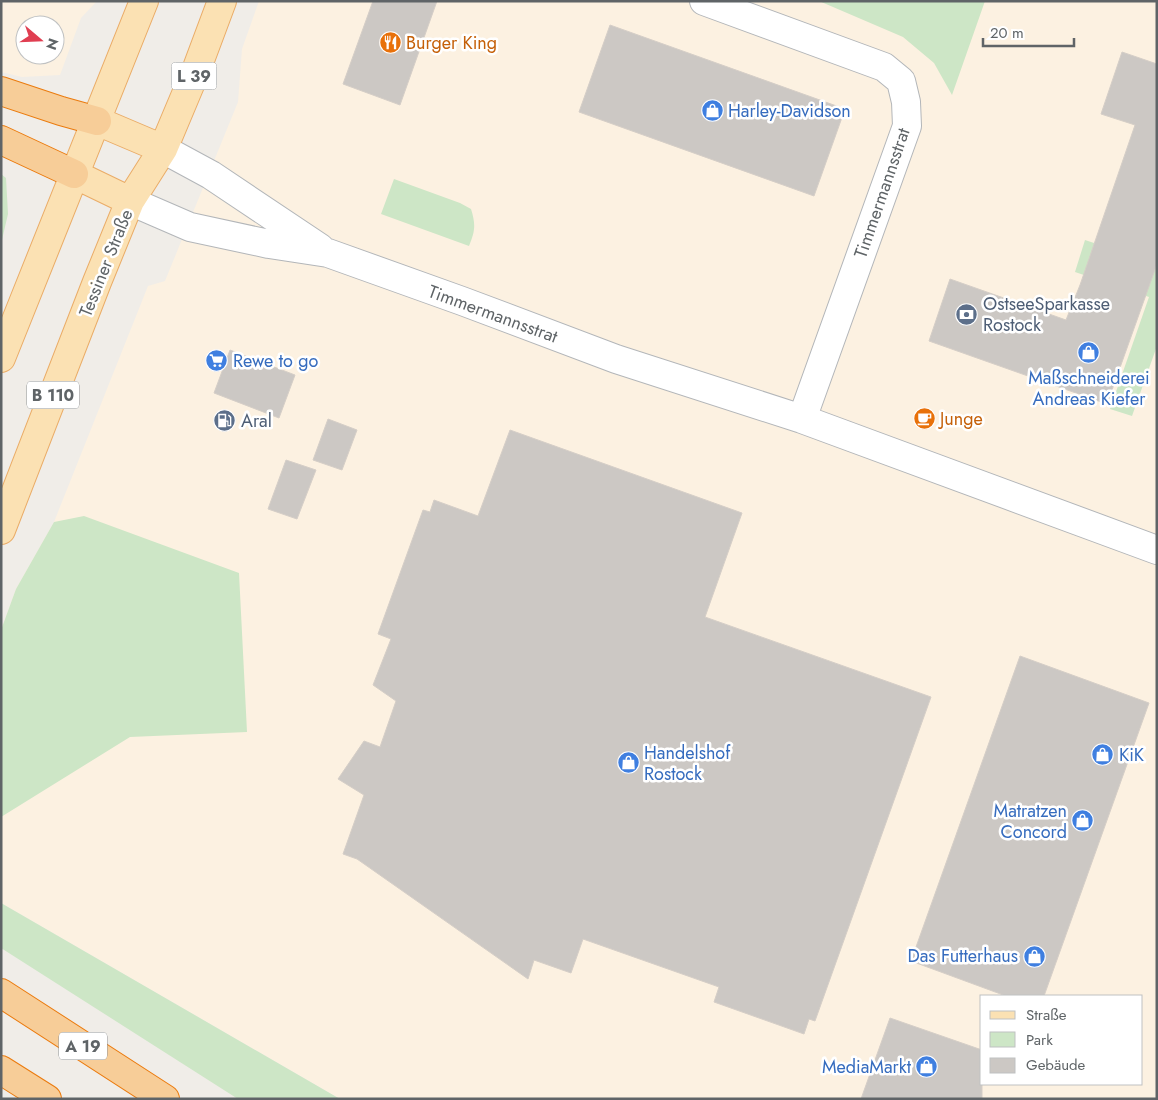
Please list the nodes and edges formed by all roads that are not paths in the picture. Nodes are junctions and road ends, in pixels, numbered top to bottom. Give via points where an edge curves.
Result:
1 (144, 1) edge
2 (222, 1) edge
3 (704, 1) edge
4 (1, 91) edge
5 (96, 121) junction
6 (1, 140) edge
7 (163, 149) junction
8 (74, 174) junction
9 (130, 201) junction
10 (328, 254) junction
11 (1, 358) edge
12 (802, 418) junction
13 (1, 530) edge
14 (1157, 550) edge
15 (1, 993) edge
16 (1, 1070) edge
17 (47, 1099) edge
18 (165, 1099) edge

1 - 5 main road
2 - 7 main road, Tessiner Straße / L 39
3 - 12 street, Timmermannsstrat via 884,67 901,81 906,102 907,126
4 - 5 highway
5 - 7 main road, Timmermannsstrat
5 - 8 main road
6 - 8 highway
7 - 9 main road, Tessiner Straße / L 39
7 - 10 street, Timmermannsstrat via 211,175
8 - 9 main road
8 - 11 main road
9 - 10 street, Timmermannsstrat via 190,227
9 - 13 main road, Tessiner Straße / B 110
10 - 12 street, Timmermannsstrat via 616,359
12 - 14 street, Timmermannsstrat
15 - 18 highway, A 19
16 - 17 highway

